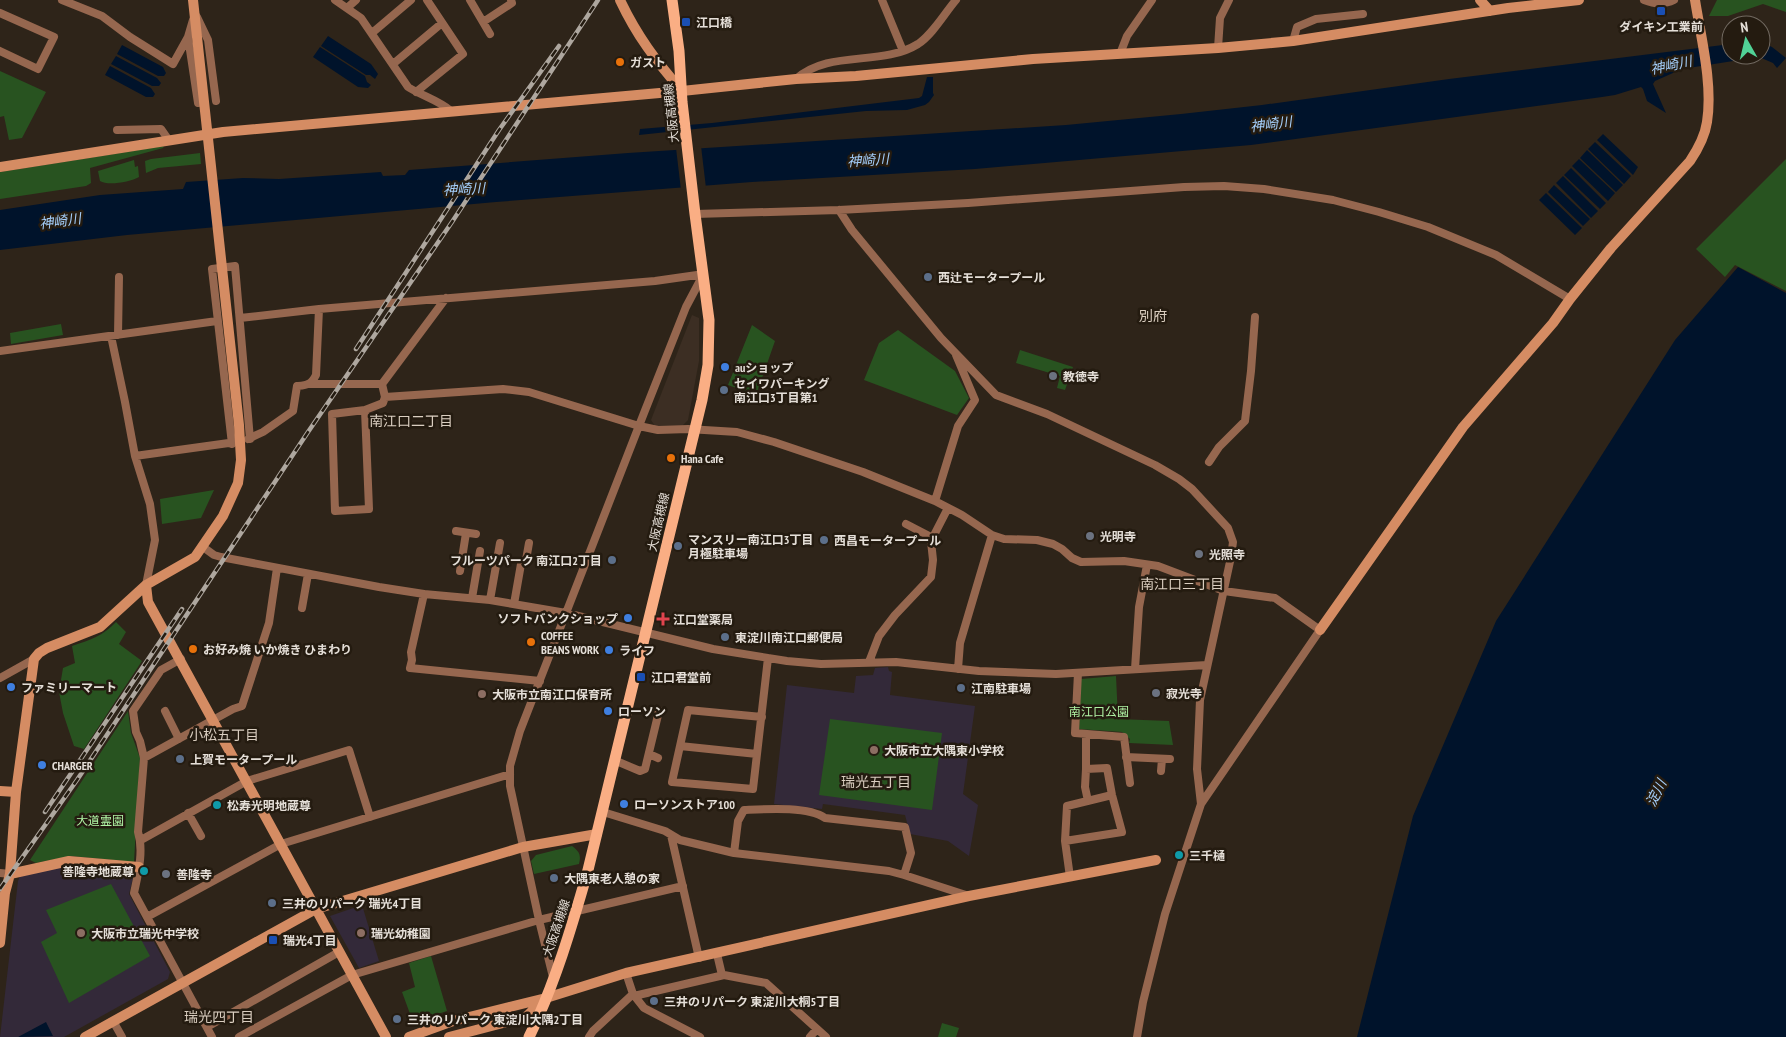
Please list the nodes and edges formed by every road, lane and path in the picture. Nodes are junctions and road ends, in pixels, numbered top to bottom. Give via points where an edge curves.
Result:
1 (62, 0) edge
2 (193, 0) edge
3 (335, 0) edge
4 (356, 0) edge
5 (412, 0) edge
6 (427, 0) edge
7 (470, 0) edge
8 (511, 0) edge
9 (620, 0) edge
10 (672, 0) edge
11 (882, 0) edge
12 (956, 0) edge
13 (1152, 0) edge
14 (1229, 0) edge
15 (1480, 0) edge
16 (1579, 0) edge
17 (1644, 0) edge
18 (1674, 0) edge
19 (1695, 0) edge
20 (346, 8) junction
21 (1490, 11) junction
22 (0, 13) edge
23 (195, 13) junction
24 (1363, 14) dead end
25 (483, 22) junction
26 (442, 23) junction
27 (372, 33) junction
28 (490, 34) dead end
29 (188, 37) junction
30 (1293, 41) junction
31 (1218, 48) junction
32 (0, 51) edge
33 (903, 51) junction
34 (1120, 54) junction
35 (393, 64) junction
36 (796, 79) junction
37 (416, 92) junction
38 (682, 96) junction
39 (216, 101) dead end
40 (198, 103) dead end
41 (451, 111) junction
42 (117, 130) dead end
43 (209, 138) junction
44 (168, 139) junction
45 (0, 167) edge
46 (695, 210) junction
47 (839, 210) junction
48 (704, 274) junction
49 (119, 277) dead end
50 (446, 298) junction
51 (1570, 299) junction
52 (319, 308) junction
53 (1255, 317) dead end
54 (240, 318) junction
55 (217, 321) junction
56 (114, 336) junction
57 (954, 350) junction
58 (0, 351) edge
59 (308, 384) junction
60 (382, 384) junction
61 (385, 397) junction
62 (365, 410) junction
63 (639, 426) junction
64 (694, 429) junction
65 (241, 441) junction
66 (135, 456) junction
67 (1209, 462) dead end
68 (935, 502) junction
69 (948, 508) junction
70 (906, 524) dead end
71 (456, 531) dead end
72 (466, 533) junction
73 (476, 534) dead end
74 (992, 535) junction
75 (933, 538) junction
76 (500, 543) dead end
77 (529, 543) dead end
78 (203, 547) junction
79 (462, 556) junction
80 (1147, 565) junction
81 (278, 568) junction
82 (460, 571) dead end
83 (308, 574) junction
84 (146, 585) junction
85 (1224, 591) junction
86 (424, 594) junction
87 (472, 598) junction
88 (490, 600) junction
89 (514, 604) junction
90 (302, 608) dead end
91 (566, 613) junction
92 (1320, 630) junction
93 (646, 633) junction
94 (768, 658) junction
95 (34, 659) junction
96 (181, 660) junction
97 (869, 662) junction
98 (1207, 665) junction
99 (958, 669) junction
100 (1135, 670) junction
101 (1078, 673) junction
102 (0, 678) edge
103 (540, 681) junction
104 (165, 711) dead end
105 (659, 711) dead end
106 (762, 717) junction
107 (213, 720) junction
108 (655, 725) junction
109 (665, 726) dead end
110 (1086, 734) junction
111 (179, 739) junction
112 (680, 746) junction
113 (648, 754) junction
114 (758, 754) junction
115 (1126, 757) junction
116 (144, 758) junction
117 (658, 758) dead end
118 (614, 760) junction
119 (1086, 769) junction
120 (1161, 771) dead end
121 (510, 774) junction
122 (247, 781) junction
123 (1130, 783) dead end
124 (0, 791) edge
125 (16, 792) junction
126 (1112, 795) junction
127 (1088, 801) junction
128 (1200, 804) junction
129 (602, 812) junction
130 (188, 814) junction
131 (370, 817) junction
132 (597, 834) junction
133 (671, 835) junction
134 (200, 836) dead end
135 (141, 840) junction
136 (1064, 841) junction
137 (280, 844) junction
138 (523, 847) junction
139 (734, 853) junction
140 (1156, 860) dead end
141 (139, 868) junction
142 (5, 873) edge
143 (904, 875) junction
144 (1070, 876) junction
145 (683, 886) junction
146 (969, 896) junction
147 (316, 909) junction
148 (576, 912) junction
149 (147, 917) junction
150 (539, 920) junction
151 (0, 943) edge
152 (339, 952) junction
153 (717, 954) junction
154 (699, 958) junction
155 (626, 973) junction
156 (352, 975) junction
157 (722, 975) junction
158 (553, 977) junction
159 (182, 983) junction
160 (634, 995) junction
161 (546, 998) junction
162 (113, 1021) junction
163 (207, 1027) junction
164 (254, 1029) junction
165 (816, 1029) junction
166 (455, 1036) edge
167 (532, 1036) edge
168 (85, 1037) edge
169 (122, 1037) edge
170 (212, 1037) edge
171 (240, 1037) edge
172 (259, 1037) edge
173 (386, 1037) edge
174 (409, 1037) edge
175 (589, 1037) edge
176 (700, 1037) edge
177 (810, 1037) edge
178 (826, 1037) edge
179 (1137, 1037) edge

1 - 29 street via 102,16 173,64
2 - 23 street
3 - 20 street
4 - 20 street
5 - 27 street
6 - 26 street
7 - 25 street
8 - 25 street via 512,3
9 - 38 street via 653,57
10 - 38 main road, 大阪高槻線
11 - 33 street
12 - 33 street via 926,37
13 - 34 street via 1127,36
14 - 31 street via 1220,18
15 - 21 street
16 - 21 street
17 - 18 street via 1661,4
19 - 51 street via 1708,81 1707,123 1698,148
20 - 27 street via 361,18
21 - 30 street
22 - 32 street via 54,38 38,69
23 - 29 street
23 - 39 street via 208,40
23 - 43 street
24 - 30 street via 1316,19 1297,27
25 - 28 street
26 - 35 street
26 - 37 street via 463,54
27 - 35 street
29 - 40 street
30 - 31 street
31 - 34 street
33 - 36 street via 824,64 806,70
34 - 36 street
35 - 37 street via 408,87
36 - 38 street
37 - 41 street via 440,102
38 - 41 street
38 - 46 main road, 大阪高槻線
41 - 43 street
42 - 44 street via 160,128
43 - 44 street
43 - 65 street
44 - 45 street
46 - 47 street
46 - 48 main road, 大阪高槻線
47 - 51 street via 1184,187 1264,189 1333,200 1428,227 1496,255
47 - 57 street via 852,230
48 - 50 street via 587,288
48 - 63 street via 686,307
48 - 64 main road, 大阪高槻線 via 709,320 708,365
49 - 56 street
50 - 52 street
50 - 60 street
51 - 92 street via 1463,428
52 - 54 street
52 - 59 street via 316,375
53 - 67 street via 1245,421
54 - 55 street via 235,266 212,269
54 - 65 street
55 - 56 street
55 - 65 street
56 - 58 street
56 - 66 street
57 - 68 street via 974,400 958,426
57 - 85 street via 996,395 1047,414 1155,465 1192,489 1228,528 1233,542
59 - 60 street
59 - 65 street via 297,386 293,411 263,432
60 - 61 street
61 - 62 street via 382,403
61 - 63 street via 512,390 529,392
62 - 62 street via 332,414 335,511 368,510
63 - 64 street via 658,430
63 - 91 street
64 - 68 street via 738,432 774,442 864,472
64 - 93 main road, 大阪高槻線
65 - 66 street
65 - 78 street via 238,484
66 - 84 street via 150,504 156,540
68 - 69 street
69 - 74 street
69 - 75 street
70 - 75 street
71 - 72 street
72 - 73 street
72 - 79 street
74 - 80 street via 1053,544 1081,562 1124,561
74 - 99 street via 960,643
75 - 97 street via 930,576 879,636
76 - 88 street via 495,552
77 - 89 street via 526,560 521,564
78 - 81 street via 214,555
78 - 84 street via 195,557
79 - 82 street
79 - 87 street via 479,555
80 - 85 street via 1158,566
80 - 100 street via 1138,607
81 - 83 street
81 - 107 street via 269,623 242,706
83 - 86 street
83 - 90 street
84 - 95 street via 100,626 47,648
84 - 96 street via 148,602
85 - 92 street via 1275,598
85 - 98 street
86 - 87 street
86 - 103 street via 410,668
87 - 88 street
88 - 89 street
89 - 91 street
91 - 93 street
91 - 103 street
92 - 128 street
93 - 94 street
93 - 118 main road, 大阪高槻線
94 - 97 street via 821,664
94 - 106 street
95 - 102 street
95 - 125 street
96 - 107 street
96 - 116 street via 161,670 134,711
97 - 99 street
98 - 100 street
98 - 128 street via 1199,710 1197,769
99 - 101 street
100 - 101 street
101 - 110 street via 1075,733
103 - 121 street via 512,755
104 - 111 street
105 - 108 street
106 - 112 street via 688,710
106 - 114 street
107 - 111 street
107 - 122 street
108 - 109 street
108 - 113 street
110 - 115 street via 1124,737
110 - 119 street
111 - 116 street
112 - 114 street
112 - 114 street via 672,782 754,789
113 - 117 street
113 - 118 street via 645,769 640,771
115 - 120 street via 1166,759
115 - 123 street
116 - 135 street via 138,832
118 - 129 main road, 大阪高槻線
119 - 126 street via 1107,768
119 - 127 street
121 - 131 street
121 - 138 street
122 - 130 street
122 - 131 street via 348,750
122 - 137 street
124 - 125 street
125 - 142 street
126 - 127 street
126 - 136 street via 1122,832
127 - 136 street via 1067,806
128 - 179 street via 1165,914
129 - 132 main road, 大阪高槻線
129 - 133 street
130 - 134 street
130 - 135 street
131 - 137 street
132 - 138 street
132 - 148 main road, 大阪高槻線
133 - 139 street
133 - 145 street
135 - 141 street
136 - 144 street
137 - 147 street
137 - 149 street
138 - 147 street
138 - 150 street
139 - 143 street
139 - 143 street via 738,821 744,810 775,808 818,813 825,818 905,827 911,853
140 - 144 street
141 - 142 street via 69,861
141 - 149 street via 134,893
142 - 151 street
143 - 146 street
144 - 146 street
145 - 148 street
145 - 154 street
146 - 153 street
147 - 152 street
147 - 159 street
148 - 150 street
148 - 158 main road, 大阪高槻線
149 - 159 street
150 - 156 street
150 - 158 street
152 - 156 street
152 - 163 street
153 - 154 street
153 - 157 street
154 - 155 street
155 - 160 street
155 - 161 street
156 - 164 street
156 - 173 street
157 - 160 street
157 - 165 street via 766,983
158 - 161 main road, 大阪高槻線
159 - 162 street
159 - 163 street
160 - 175 street
160 - 176 street via 644,1008
161 - 166 street via 526,1017
161 - 167 main road, 大阪高槻線
161 - 174 street via 454,1021
162 - 168 street
162 - 169 street
163 - 170 street
164 - 171 street
164 - 172 street
165 - 177 street
165 - 178 street

